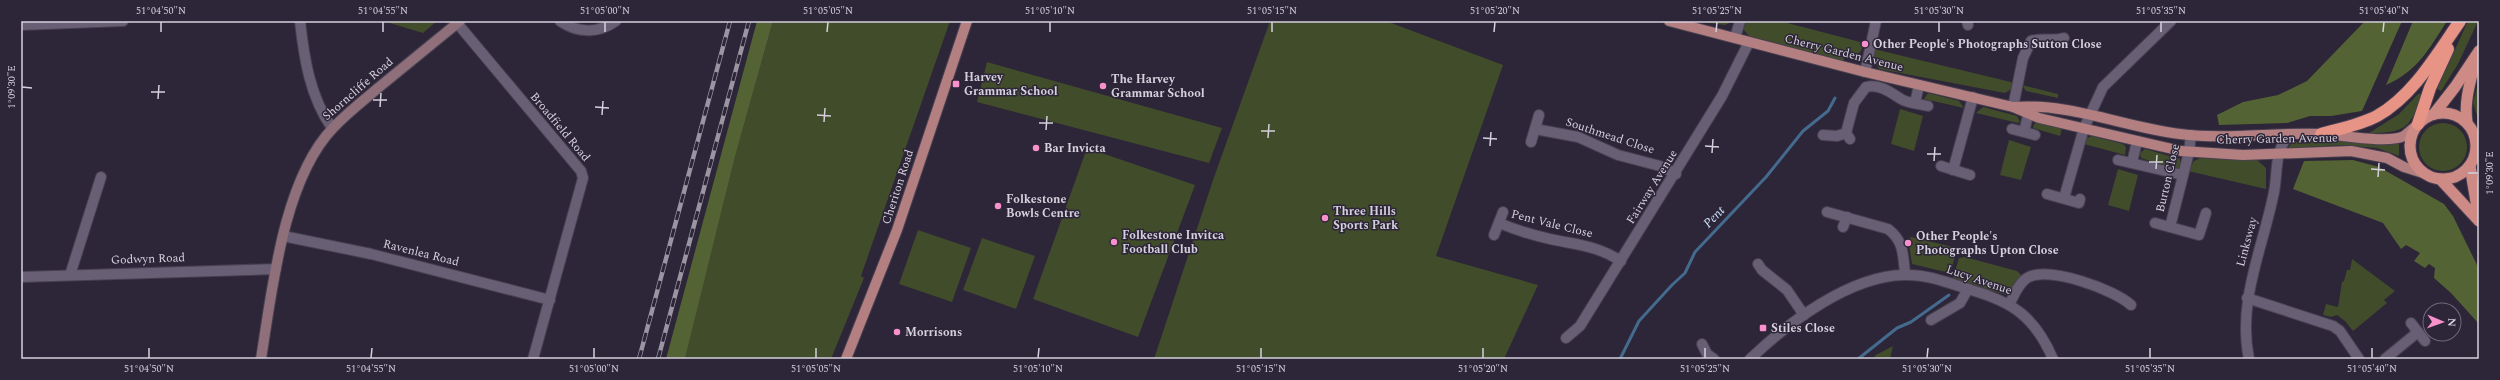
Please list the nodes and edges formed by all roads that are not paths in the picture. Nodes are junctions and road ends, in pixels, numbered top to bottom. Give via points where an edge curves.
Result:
1 (124, 21) edge
2 (300, 21) edge
3 (560, 21) edge
4 (616, 21) edge
5 (967, 21) edge
6 (1670, 21) edge
7 (1740, 21) edge
8 (1876, 21) edge
9 (2171, 21) edge
10 (2460, 21) edge
11 (458, 22) edge
12 (21, 25) edge
13 (1735, 38) junction
14 (2064, 38) dead end
15 (1749, 42) junction
16 (2478, 53) edge
17 (1865, 72) junction
18 (1920, 85) junction
19 (1973, 97) junction
20 (1915, 102) junction
21 (1928, 106) dead end
22 (2013, 107) junction
23 (2030, 110) junction
24 (2434, 114) junction
25 (1539, 115) dead end
26 (2090, 116) junction
27 (2467, 122) junction
28 (2417, 125) junction
29 (332, 128) junction
30 (2012, 128) dead end
31 (2084, 128) junction
32 (1535, 129) junction
33 (2024, 132) junction
34 (2321, 134) junction
35 (1824, 135) dead end
36 (2035, 135) dead end
37 (2191, 135) junction
38 (2289, 135) junction
39 (2137, 141) junction
40 (1531, 142) dead end
41 (2189, 152) junction
42 (2278, 154) junction
43 (2118, 160) dead end
44 (2132, 163) junction
45 (2474, 163) edge
46 (1941, 166) dead end
47 (1953, 170) junction
48 (2423, 173) junction
49 (1676, 174) junction
50 (1970, 175) dead end
51 (2183, 175) junction
52 (101, 177) dead end
53 (2441, 180) junction
54 (2047, 194) dead end
55 (2064, 198) junction
56 (2080, 199) dead end
57 (1503, 212) dead end
58 (1827, 212) dead end
59 (2206, 213) dead end
60 (2479, 221) edge
61 (1499, 223) junction
62 (2155, 223) dead end
63 (2170, 227) junction
64 (1494, 235) dead end
65 (283, 236) junction
66 (1621, 261) junction
67 (1758, 264) dead end
68 (276, 269) junction
69 (1905, 274) junction
70 (70, 275) junction
71 (21, 277) edge
72 (1968, 288) junction
73 (2248, 298) junction
74 (550, 300) junction
75 (2010, 303) junction
76 (2131, 305) dead end
77 (1804, 315) junction
78 (1931, 320) dead end
79 (2411, 323) dead end
80 (2418, 332) junction
81 (2422, 337) edge
82 (1566, 338) dead end
83 (1702, 344) dead end
84 (261, 359) edge
85 (533, 359) edge
86 (846, 359) edge
87 (1714, 359) edge
88 (1750, 359) edge
89 (2052, 359) edge
90 (2249, 359) edge
91 (2359, 359) edge
92 (2385, 359) edge

1 - 12 street
2 - 29 street via 304,51 317,102
3 - 4 street via 580,31 598,29
5 - 86 main road, Cheriton Road via 897,230
6 - 13 main road, Cherry Garden Avenue
7 - 13 street
8 - 17 street
9 - 26 street via 2103,87
10 - 28 highway via 2430,88
10 - 34 highway via 2429,66 2395,104 2368,120
11 - 29 main road, Shorncliffe Road
11 - 74 street, Broadfield Road via 581,171 583,178
13 - 15 main road, Cherry Garden Avenue
14 - 22 street via 2057,40 2040,37 2031,41 2024,58
15 - 17 main road, Cherry Garden Avenue
15 - 49 street, Fairway Avenue via 1722,96
16 - 24 highway
16 - 27 highway via 2467,96
17 - 18 main road, Cherry Garden Avenue
18 - 19 main road, Cherry Garden Avenue
18 - 20 street
19 - 22 main road, Cherry Garden Avenue
19 - 47 street
20 - 21 street
20 - 35 street via 1901,99 1895,93 1886,90 1866,87 1854,103 1848,136
22 - 23 main road, Cherry Garden Avenue
23 - 26 main road, Cherry Garden Avenue via 2040,105
23 - 31 main road, Cherry Garden Avenue via 2038,118
23 - 33 street
24 - 27 highway via 2452,113
24 - 28 highway
25 - 32 street
26 - 31 street
26 - 37 main road, Cherry Garden Avenue
27 - 45 highway via 2477,141
28 - 34 main road, Cherry Garden Avenue via 2404,136 2391,138
28 - 48 highway via 2412,134 2410,151 2412,159
29 - 65 main road, Shorncliffe Road via 302,180
30 - 33 street
31 - 39 main road, Cherry Garden Avenue
31 - 55 street
32 - 40 street
32 - 49 street, Southmead Close via 1578,137 1618,155 1660,166
33 - 36 street
34 - 38 main road, Cherry Garden Avenue
37 - 38 main road, Cherry Garden Avenue
37 - 41 street, Burton Close
38 - 42 street, Linksway
39 - 41 main road, Cherry Garden Avenue
39 - 44 street
41 - 42 main road, Cherry Garden Avenue
41 - 51 street, Burton Close
42 - 48 main road, Cherry Garden Avenue via 2351,151 2387,158
42 - 73 street, Linksway via 2274,193
43 - 44 street
44 - 51 street
45 - 53 highway via 2458,176
45 - 60 highway
46 - 47 street
47 - 50 street
48 - 53 highway
49 - 66 street, Fairway Avenue
51 - 63 street, Burton Close
52 - 70 street
53 - 60 highway
54 - 55 street
55 - 56 street via 2079,203
57 - 61 street, Pent Vale Close
58 - 69 street via 1845,222 1888,229 1899,238 1903,247
59 - 63 street, Burton Close via 2199,235
61 - 64 street, Pent Vale Close
61 - 66 street, Pent Vale Close via 1529,234 1583,244 1609,253
62 - 63 street, Burton Close
65 - 68 main road, Shorncliffe Road
65 - 74 street, Ravenlea Road via 371,254
66 - 82 street, Fairway Avenue via 1580,326
67 - 77 street via 1788,290
68 - 70 street, Godwyn Road
68 - 84 main road, Shorncliffe Road
69 - 72 street, Lucy Avenue via 1935,278
69 - 77 street, Lucy Avenue via 1888,276 1856,286
70 - 71 street, Godwyn Road
72 - 75 street, Lucy Avenue
72 - 78 street via 1960,304
73 - 90 street, Linksway via 2246,324
73 - 91 street via 2333,326
74 - 85 street, Broadfield Road
75 - 76 street via 2028,277 2052,275 2112,292 2122,296
75 - 89 street, Lucy Avenue via 2032,324
77 - 88 street, Lucy Avenue via 1768,341
79 - 80 street
80 - 81 street
80 - 92 street
83 - 87 street via 1707,354

